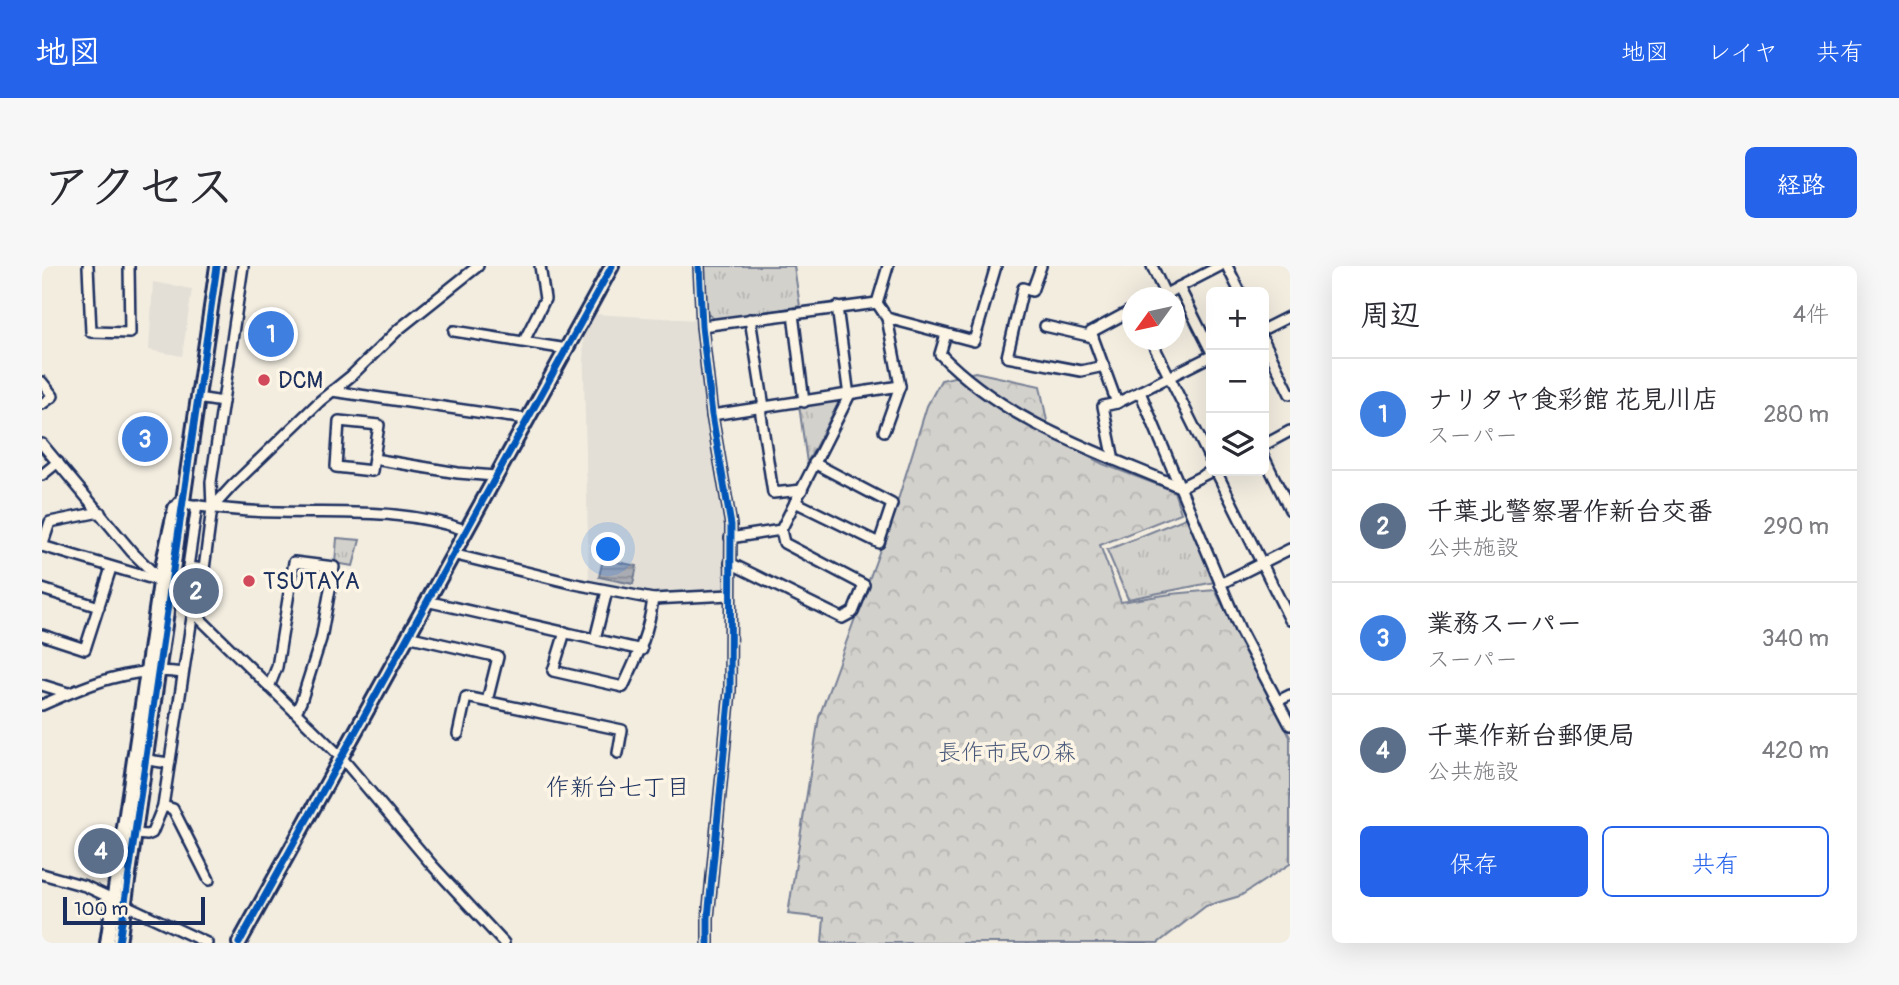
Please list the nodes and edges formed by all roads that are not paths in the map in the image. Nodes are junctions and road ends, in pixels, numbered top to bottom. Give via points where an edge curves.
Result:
1 (88, 266) edge
2 (129, 266) edge
3 (217, 266) edge
4 (243, 266) edge
5 (478, 266) edge
6 (540, 266) edge
7 (612, 266) edge
8 (699, 266) edge
9 (888, 266) edge
10 (996, 266) edge
11 (1041, 266) edge
12 (1152, 266) edge
13 (1220, 266) edge
14 (1227, 266) edge
15 (1158, 287) edge
16 (1180, 287) edge
17 (1238, 287) edge
18 (1185, 298) edge
19 (877, 303) junction
20 (837, 307) junction
21 (793, 314) junction
22 (1122, 315) edge
23 (1290, 316) edge
24 (887, 318) junction
25 (750, 319) junction
26 (702, 326) junction
27 (1045, 326) dead end
28 (1269, 326) edge
29 (454, 331) dead end
30 (946, 334) junction
31 (1093, 337) junction
32 (523, 341) junction
33 (567, 349) junction
34 (1156, 350) edge
35 (1209, 350) edge
36 (1268, 350) edge
37 (1206, 357) edge
38 (1104, 366) junction
39 (1170, 377) junction
40 (42, 383) edge
41 (900, 386) junction
42 (332, 391) junction
43 (1140, 392) junction
44 (1290, 394) edge
45 (849, 396) junction
46 (197, 398) junction
47 (223, 402) junction
48 (804, 402) junction
49 (1117, 403) junction
50 (42, 404) edge
51 (762, 408) junction
52 (712, 415) junction
53 (526, 419) junction
54 (884, 431) dead end
55 (1290, 431) edge
56 (1269, 442) edge
57 (42, 444) edge
58 (1206, 451) edge
59 (374, 458) junction
60 (1114, 460) junction
61 (58, 462) junction
62 (814, 463) junction
63 (1269, 467) edge
64 (42, 475) edge
65 (1206, 475) edge
66 (495, 476) junction
67 (1217, 476) edge
68 (1180, 487) junction
69 (802, 490) junction
70 (795, 502) junction
71 (179, 503) junction
72 (197, 505) junction
73 (212, 508) junction
74 (1290, 510) edge
75 (100, 512) junction
76 (466, 530) junction
77 (781, 530) junction
78 (730, 538) junction
79 (42, 546) edge
80 (1290, 549) edge
81 (452, 554) junction
82 (730, 562) junction
83 (1262, 563) junction
84 (111, 568) junction
85 (160, 580) junction
86 (1220, 584) junction
87 (42, 589) edge
88 (170, 590) junction
89 (607, 591) junction
90 (730, 595) junction
91 (653, 599) junction
92 (426, 601) junction
93 (99, 607) junction
94 (193, 611) junction
95 (1290, 620) edge
96 (565, 632) junction
97 (42, 635) edge
98 (407, 636) junction
99 (595, 639) junction
100 (642, 650) junction
101 (153, 671) junction
102 (183, 673) junction
103 (42, 685) edge
104 (269, 687) junction
105 (68, 693) junction
106 (1290, 695) edge
107 (487, 701) junction
108 (1278, 701) junction
109 (42, 705) edge
110 (296, 712) junction
111 (1290, 725) edge
112 (458, 734) dead end
113 (618, 753) dead end
114 (341, 757) junction
115 (140, 759) junction
116 (169, 763) junction
117 (163, 806) junction
118 (135, 834) junction
119 (42, 874) edge
120 (209, 880) dead end
121 (119, 901) junction
122 (107, 943) edge
123 (119, 943) edge
124 (206, 943) edge
125 (239, 943) edge
126 (504, 943) edge
127 (708, 943) edge

1 - 2 street via 91,332 130,332
3 - 46 street
4 - 47 street
5 - 42 street via 399,329
6 - 32 street via 545,299
7 - 33 street
8 - 26 street
9 - 19 street
10 - 30 street via 974,341
11 - 38 street via 1032,291 1023,288 1007,357 1080,371
12 - 15 street
13 - 16 street
14 - 17 street
18 - 35 street
19 - 20 street
19 - 24 street
20 - 21 street
20 - 45 street
21 - 25 street
21 - 48 street
22 - 31 street via 1091,332
23 - 28 street
24 - 30 street
24 - 41 street
25 - 26 street
25 - 51 street
26 - 52 street
27 - 31 street
29 - 32 street
30 - 60 street via 940,355 966,379 1026,421
31 - 38 street
32 - 33 street
33 - 53 street
34 - 39 street
36 - 44 street
37 - 39 street
38 - 49 street
39 - 43 street
39 - 58 street
40 - 50 street via 53,396
41 - 45 street
41 - 54 street
42 - 53 street
42 - 73 street
43 - 49 street
43 - 68 street
45 - 48 street
45 - 62 street
46 - 47 street
46 - 71 street
47 - 73 street via 211,482
48 - 51 street
49 - 60 street via 1103,406
51 - 52 street
51 - 69 street via 773,493
52 - 78 street
53 - 66 street
55 - 56 street
57 - 61 street
59 - 59 street via 372,471 336,467 339,421 379,425
59 - 66 street
60 - 68 street
61 - 64 street
61 - 75 street
62 - 69 street
62 - 70 street via 892,504 878,543
63 - 74 street
65 - 68 street
66 - 76 street
67 - 83 street
68 - 86 street
69 - 70 street
70 - 77 street
71 - 72 street
71 - 85 street
71 - 88 street
72 - 73 street
72 - 73 street via 188,567 204,569
73 - 76 street via 383,512
75 - 79 street via 50,522
75 - 85 street
76 - 81 street
77 - 78 street
77 - 82 street via 784,543 864,585 853,612 842,618
78 - 82 street
79 - 84 street
80 - 83 street
81 - 89 street
81 - 92 street
82 - 90 street
83 - 86 street
83 - 95 street
84 - 85 street
84 - 93 street
85 - 88 street
85 - 101 street
86 - 108 street
87 - 93 street
88 - 94 street
88 - 101 street
89 - 91 street
89 - 99 street
90 - 91 street
90 - 127 street via 730,691
91 - 100 street
92 - 96 street
92 - 98 street
93 - 97 street via 85,649
94 - 102 street
94 - 104 street
96 - 99 street
96 - 100 street via 554,671 623,687
98 - 107 street via 498,657
98 - 114 street
99 - 100 street
101 - 102 street
101 - 105 street via 135,672
101 - 115 street
102 - 116 street
103 - 105 street
104 - 110 street
104 - 110 street via 277,667 293,562 334,567 321,639
105 - 109 street
106 - 108 street
107 - 112 street via 466,697
107 - 113 street via 622,730
108 - 111 street
110 - 114 street
114 - 125 street
114 - 126 street
115 - 116 street
115 - 118 street
115 - 121 street
116 - 117 street
117 - 118 street via 152,833
117 - 120 street via 173,808
118 - 121 street
119 - 121 street
121 - 122 street
121 - 123 street
121 - 124 street

